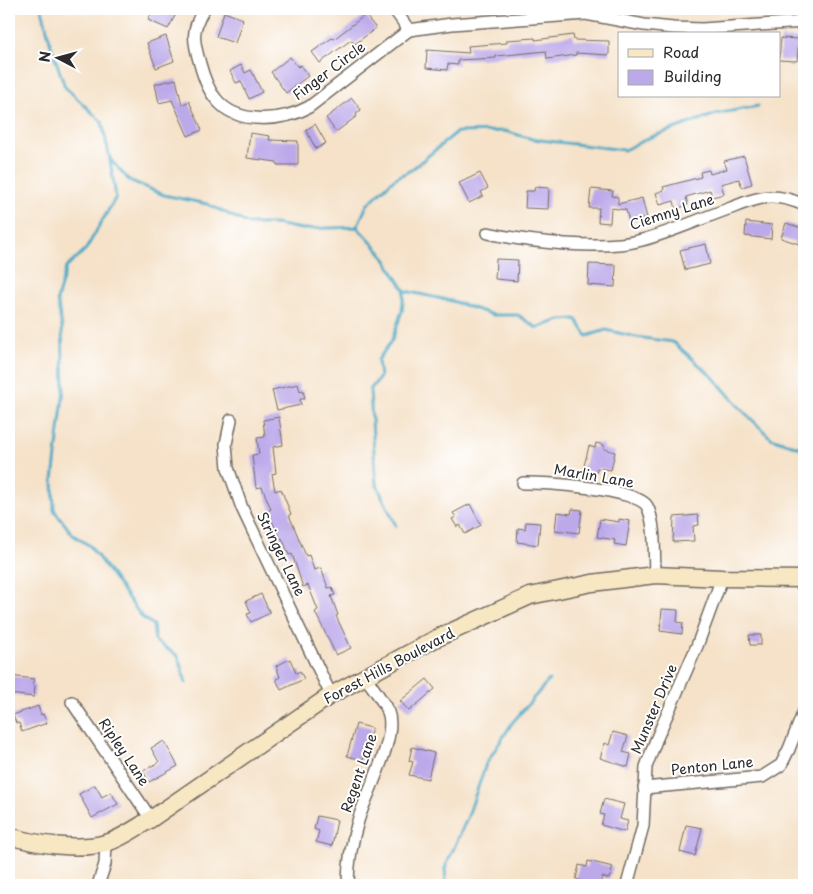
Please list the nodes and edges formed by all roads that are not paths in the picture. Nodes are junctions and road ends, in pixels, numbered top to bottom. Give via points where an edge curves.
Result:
1 (204, 9) edge
2 (394, 9) edge
3 (585, 11) edge
4 (804, 22) edge
5 (409, 30) junction
6 (804, 205) edge
7 (488, 233) dead end
8 (231, 420) dead end
9 (523, 483) dead end
10 (655, 575) junction
11 (722, 578) junction
12 (804, 578) edge
13 (365, 676) junction
14 (331, 695) junction
15 (72, 702) dead end
16 (804, 711) edge
17 (644, 788) junction
18 (151, 819) junction
19 (9, 836) edge
20 (106, 843) junction
21 (98, 885) edge
22 (348, 885) edge
23 (627, 885) edge

1 - 5 street, Finger Circle via 194,31 202,72 216,99 226,108 255,118 297,114
2 - 5 street
3 - 4 street via 644,25 702,29
3 - 5 street
6 - 7 street, Ciemny Lane via 769,196 641,241 612,244 544,242
8 - 14 street, Stringer Lane via 226,444 228,468 239,500
9 - 10 street, Marlin Lane via 562,484 632,497 645,504 652,525
10 - 11 main road, Forest Hills Boulevard
10 - 13 main road, Forest Hills Boulevard via 592,583 530,596 437,638
11 - 12 main road, Forest Hills Boulevard
11 - 17 street, Munster Drive via 697,646 656,740 646,767
13 - 14 main road, Forest Hills Boulevard
13 - 22 street, Regent Lane via 388,712 390,728 358,821
14 - 18 main road, Forest Hills Boulevard
15 - 18 street, Ripley Lane
16 - 17 street, Penton Lane via 781,765 762,777
17 - 23 street, Munster Drive via 643,826
18 - 20 main road, Forest Hills Boulevard
19 - 20 main road, Forest Hills Boulevard via 61,845
20 - 21 street via 105,864

